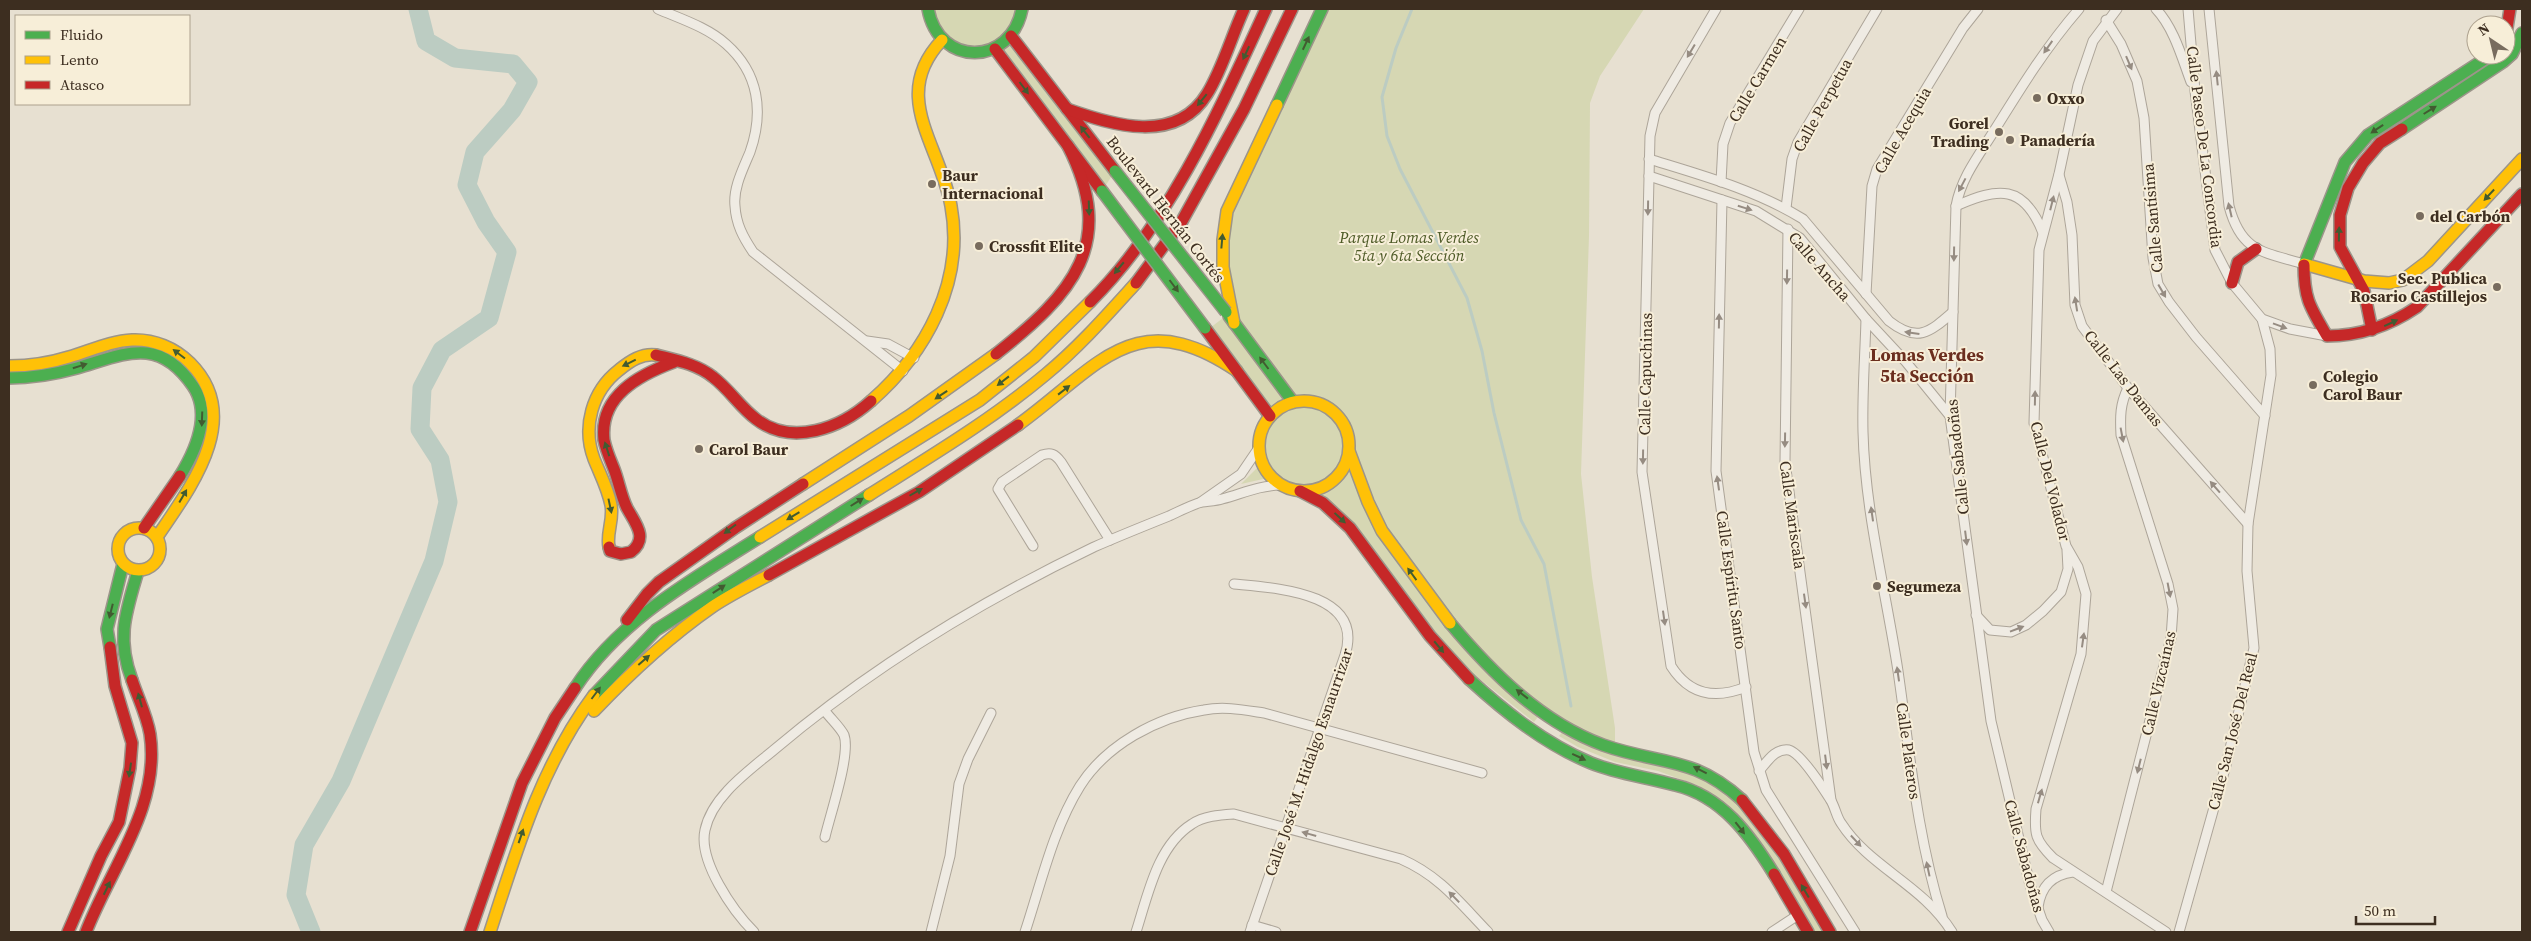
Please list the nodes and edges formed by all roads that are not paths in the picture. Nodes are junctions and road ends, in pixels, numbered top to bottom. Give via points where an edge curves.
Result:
1 (658, 9) edge
2 (928, 9) edge
3 (1022, 9) edge
4 (1244, 9) edge
5 (1266, 9) edge
6 (1292, 9) edge
7 (1322, 9) edge
8 (1716, 9) edge
9 (1799, 9) edge
10 (1877, 9) edge
11 (1978, 9) edge
12 (2079, 9) edge
13 (2117, 9) edge
14 (2156, 9) edge
15 (2188, 9) edge
16 (2210, 9) edge
17 (2106, 20) junction
18 (2522, 33) edge
19 (1011, 36) junction
20 (942, 40) junction
21 (995, 49) junction
22 (2476, 65) edge
23 (2195, 91) junction
24 (1067, 109) junction
25 (1068, 146) junction
26 (2522, 158) edge
27 (1649, 159) junction
28 (2059, 174) junction
29 (1649, 176) junction
30 (1721, 182) junction
31 (2522, 194) edge
32 (1722, 200) junction
33 (1956, 206) junction
34 (1786, 208) junction
35 (1788, 229) junction
36 (2043, 233) junction
37 (2256, 249) junction
38 (2304, 264) junction
39 (2358, 278) junction
40 (2232, 283) junction
41 (1866, 294) junction
42 (1953, 312) junction
43 (1866, 319) junction
44 (2262, 319) junction
45 (1234, 323) junction
46 (2372, 330) junction
47 (2327, 336) junction
48 (866, 340) junction
49 (914, 358) junction
50 (674, 362) junction
51 (9, 366) edge
52 (903, 371) junction
53 (1237, 371) junction
54 (32, 372) junction
55 (9, 378) edge
56 (2128, 388) junction
57 (1293, 402) junction
58 (1270, 416) junction
59 (1950, 416) junction
60 (2266, 416) junction
61 (1258, 449) junction
62 (1349, 451) junction
63 (1232, 482) junction
64 (1281, 485) junction
65 (1300, 491) junction
66 (1238, 493) junction
67 (1201, 502) junction
68 (2248, 524) junction
69 (144, 528) junction
70 (157, 537) junction
71 (1110, 540) junction
72 (1033, 546) dead end
73 (2066, 546) junction
74 (123, 564) junction
75 (138, 571) junction
76 (1234, 584) dead end
77 (1976, 615) junction
78 (607, 646) junction
79 (1746, 687) junction
80 (825, 711) junction
81 (991, 713) dead end
82 (1548, 714) junction
83 (1564, 725) junction
84 (1320, 728) junction
85 (1535, 732) junction
86 (1552, 742) junction
87 (553, 761) junction
88 (1759, 771) junction
89 (1482, 773) dead end
90 (1831, 800) junction
91 (1286, 827) junction
92 (824, 837) dead end
93 (2073, 872) junction
94 (2106, 892) junction
95 (2038, 910) junction
96 (1798, 915) junction
97 (1942, 916) junction
98 (1251, 929) edge
99 (68, 932) edge
100 (86, 932) edge
101 (470, 932) edge
102 (490, 932) edge
103 (754, 932) edge
104 (931, 932) edge
105 (1025, 932) edge
106 (1136, 932) edge
107 (1276, 932) edge
108 (1488, 932) edge
109 (1772, 932) edge
110 (1808, 932) edge
111 (1830, 932) edge
112 (1856, 932) edge
113 (1952, 932) edge
114 (2049, 932) edge
115 (2166, 932) edge
116 (2179, 932) edge

1 - 48 street via 701,28 726,44 745,68 758,96 758,122 734,205 739,230 753,252
2 - 20 main road via 932,25
3 - 19 main road via 1019,25
4 -> 24 main road via 1206,97 1177,121 1157,128 1139,128 1106,123
5 -> 78 main road via 1230,87 1172,195 1133,251 1096,296 1034,357 980,400 667,595
87 -> 6 main road via 575,721 600,688 656,630 986,421 1046,374 1097,325 1146,272 1182,221 1244,109
45 -> 7 main road via 1226,295 1222,258 1228,211
8 -> 27 street, Calle Capuchinas via 1655,112
9 - 30 street, Calle Carmen via 1730,122 1723,144
10 - 34 street, Calle Perpetua via 1798,142 1792,159
11 - 41 street, Calle Acequia via 1962,28 1877,168 1872,186
12 -> 33 street, Calle Sabadoñas via 2029,74 1973,164 1958,192
13 - 17 street, Calle Del Volador
14 - 23 street via 2172,35
15 - 23 street, Calle Paseo De La Concordia
37 -> 16 street, Calle Paseo De La Concordia via 2234,227 2229,206
17 - 28 street, Calle Del Volador via 2092,41 2078,85
17 -> 60 street, Calle Santísima via 2137,81 2144,118 2152,258 2158,284 2196,337
39 -> 18 main road via 2339,242 2340,217 2356,170 2380,143 2503,62 2512,54
19 - 21 main road
19 - 24 main road, Boulevard Hernán Cortés
20 - 21 main road via 958,50 977,53
20 - 49 main road via 924,64 917,85 921,109 950,199 953,251 940,311 933,329
21 -> 25 main road
22 -> 38 main road via 2357,146 2345,162
23 - 40 street, Calle Paseo De La Concordia via 2215,250
45 -> 24 main road, Boulevard Hernán Cortés, bridge
25 -> 53 main road, bridge
25 -> 78 main road via 1088,190 1087,242 1070,283 1048,308 967,378 742,521 650,590
26 -> 39 main road via 2413,274 2400,281 2383,283
27 - 29 street, Calle Capuchinas
27 - 30 street, Calle Ancha
36 -> 28 street, Calle Del Volador
56 -> 28 street, Calle Las Damas via 2082,326 2075,305 2072,235
29 - 32 street, Calle Ancha
29 -> 79 street, Calle Capuchinas via 1642,472 1671,666 1678,678 1707,694 1728,694
30 - 34 street, Calle Ancha
46 -> 31 main road via 2403,317 2417,307
32 -> 35 street, Calle Ancha via 1756,211
79 -> 32 street, Calle Espíritu Santo via 1716,471
33 - 36 street via 1994,192 2009,193 2022,199
33 -> 42 street, Calle Sabadoñas
34 - 41 street, Calle Ancha via 1802,219
35 - 43 street, Calle Ancha via 1800,238
35 -> 90 street, Calle Mariscala via 1785,462
73 -> 36 street, Calle Del Volador via 2034,423 2037,288
37 - 38 street
37 - 40 main road via 2235,264
38 - 39 main road
38 - 47 main road via 2307,302
39 - 46 main road via 2369,306
40 - 44 street, Calle Paseo De La Concordia
42 -> 41 street, Calle Ancha via 1932,331 1916,335 1902,331 1889,321
42 - 59 street, Calle Sabadoñas
43 - 59 street, Calle Ancha
97 -> 43 street, Calle Plateros via 1928,873 1915,799 1867,480 1863,433
44 -> 47 street via 2290,329
44 - 60 street, Calle San José Del Real via 2270,349 2271,375
57 -> 45 main road, Boulevard Hernán Cortés
46 - 47 main road via 2354,335
48 - 49 street via 888,344
48 - 52 street
49 - 52 main road
50 -> 50 main road via 660,355 646,354 621,366 596,395 589,417 589,441 612,511 606,542 610,551 618,554 626,555 635,549 639,544 640,531 626,506 604,437 605,420 617,392 633,379
50 - 52 main road via 701,369 713,377 746,412 768,428 794,434 814,432 841,423 881,394
51 - 54 main road
53 - 58 main road
87 -> 53 main road via 579,727 622,681 680,629 714,606 945,475 1118,350 1143,341 1180,342 1214,354
54 - 55 main road
54 -> 69 main road via 146,352 170,362 189,379 202,409 202,426 185,469
70 -> 54 main road via 203,462 214,433 215,403 200,372 168,346 154,341 130,340
68 -> 56 street, Calle Las Damas
56 -> 94 street, Calle Vizcaínas via 2122,400 2121,435 2173,609 2171,638
57 - 58 main road
57 - 62 main road via 1315,402 1334,412 1346,430
58 - 61 main road via 1261,431
59 -> 77 street, Calle Sabadoñas
60 - 68 street, Calle San José Del Real
61 - 63 street via 1249,465
61 - 64 main road via 1266,471
62 - 65 main road via 1342,470 1328,484 1315,490
82 -> 62 main road via 1481,660 1429,598 1382,532
63 - 66 street
63 - 67 street
64 - 65 main road
64 - 66 street
65 -> 85 main road via 1324,503 1352,529 1437,646 1469,679
66 - 67 street
67 - 71 street
68 - 116 street, Calle San José Del Real via 2247,571 2254,648 2226,765
69 - 70 main road
69 - 74 main road via 130,530 120,538 118,551
70 - 75 main road via 161,549 158,560 150,568
71 - 72 street via 1061,462 1056,455 1049,453 1002,482 998,489
71 - 80 street via 1013,588 922,642
77 -> 73 street via 1990,630 2012,632 2026,625 2061,592 2068,569
93 -> 73 street, Calle Del Volador via 2038,844 2034,829 2036,809 2081,654 2086,617 2086,594 2078,567
74 - 75 main road
74 -> 99 main road via 107,629 115,686 132,743 130,768 119,822
100 -> 75 main road via 128,843 149,778 151,746 123,650 126,612
76 - 84 street, Calle José M. Hidalgo Esnaurrizar via 1315,598 1338,612 1346,623 1350,641
77 - 95 street, Calle Sabadoñas via 1991,721
78 - 101 main road via 555,718 522,783
79 - 88 street, Calle Espíritu Santo
80 - 92 street via 844,734 845,744 841,775
80 - 103 street via 753,768 718,802 705,830 707,861 741,920
81 - 104 street via 959,784 950,856
82 - 83 main road
82 - 85 main road
83 - 86 main road
111 -> 83 main road via 1763,825 1726,785 1687,763 1639,754 1588,739
84 - 89 street
84 - 91 street, Calle José M. Hidalgo Esnaurrizar
84 - 105 street via 1233,708 1204,710 1165,720 1125,742 1103,759 1080,786 1058,835
85 - 86 main road
86 -> 96 main road via 1610,770 1680,784 1716,803 1754,846
102 -> 87 main road via 528,818
88 - 90 street via 1774,754 1790,750 1799,756
88 - 112 street, Calle Espíritu Santo via 1766,790
90 -> 97 street via 1840,822 1856,843 1917,891
91 - 98 street, Calle José M. Hidalgo Esnaurrizar
91 - 106 street via 1234,814 1213,816 1193,823 1178,835 1164,855
108 -> 91 street via 1436,878 1422,868 1401,859
93 - 94 street, Calle Del Volador
93 - 95 street via 2060,874 2042,890
94 - 115 street
95 - 114 street, Calle Sabadoñas
96 - 109 street
96 - 110 main road
97 - 113 street
98 - 107 street

